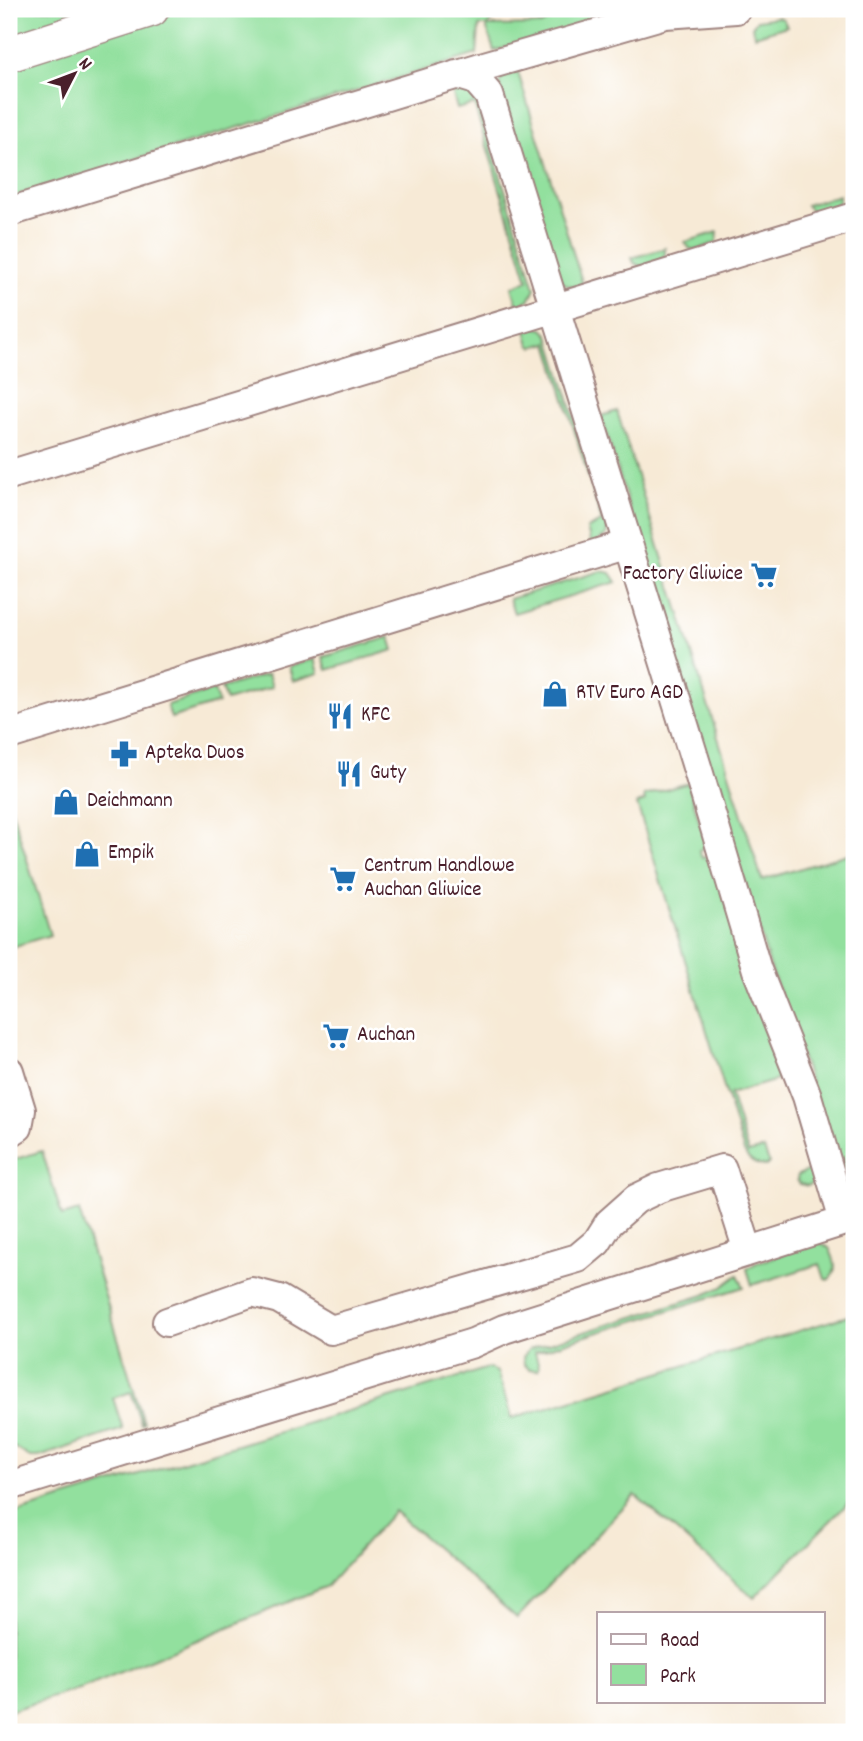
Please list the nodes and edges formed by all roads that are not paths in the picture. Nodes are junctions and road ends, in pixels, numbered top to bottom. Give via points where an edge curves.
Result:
1 (150, 9) edge
2 (736, 9) edge
3 (9, 54) edge
4 (456, 74) junction
5 (9, 212) edge
6 (854, 217) edge
7 (555, 307) junction
8 (9, 474) edge
9 (628, 544) junction
10 (9, 735) edge
11 (9, 1071) edge
12 (9, 1133) edge
13 (849, 1220) edge
14 (748, 1251) junction
15 (167, 1322) dead end
16 (9, 1486) edge

1 - 3 main road
2 - 4 lane via 665,15
4 - 5 lane
4 - 7 lane via 476,80 489,95
6 - 7 lane
7 - 8 lane
7 - 9 lane
9 - 10 lane
9 - 13 lane via 757,970
11 - 12 lane via 22,1116 19,1127
13 - 14 lane
14 - 15 lane via 722,1169 636,1199 578,1258 331,1330 279,1299 252,1292
14 - 16 lane via 472,1343

